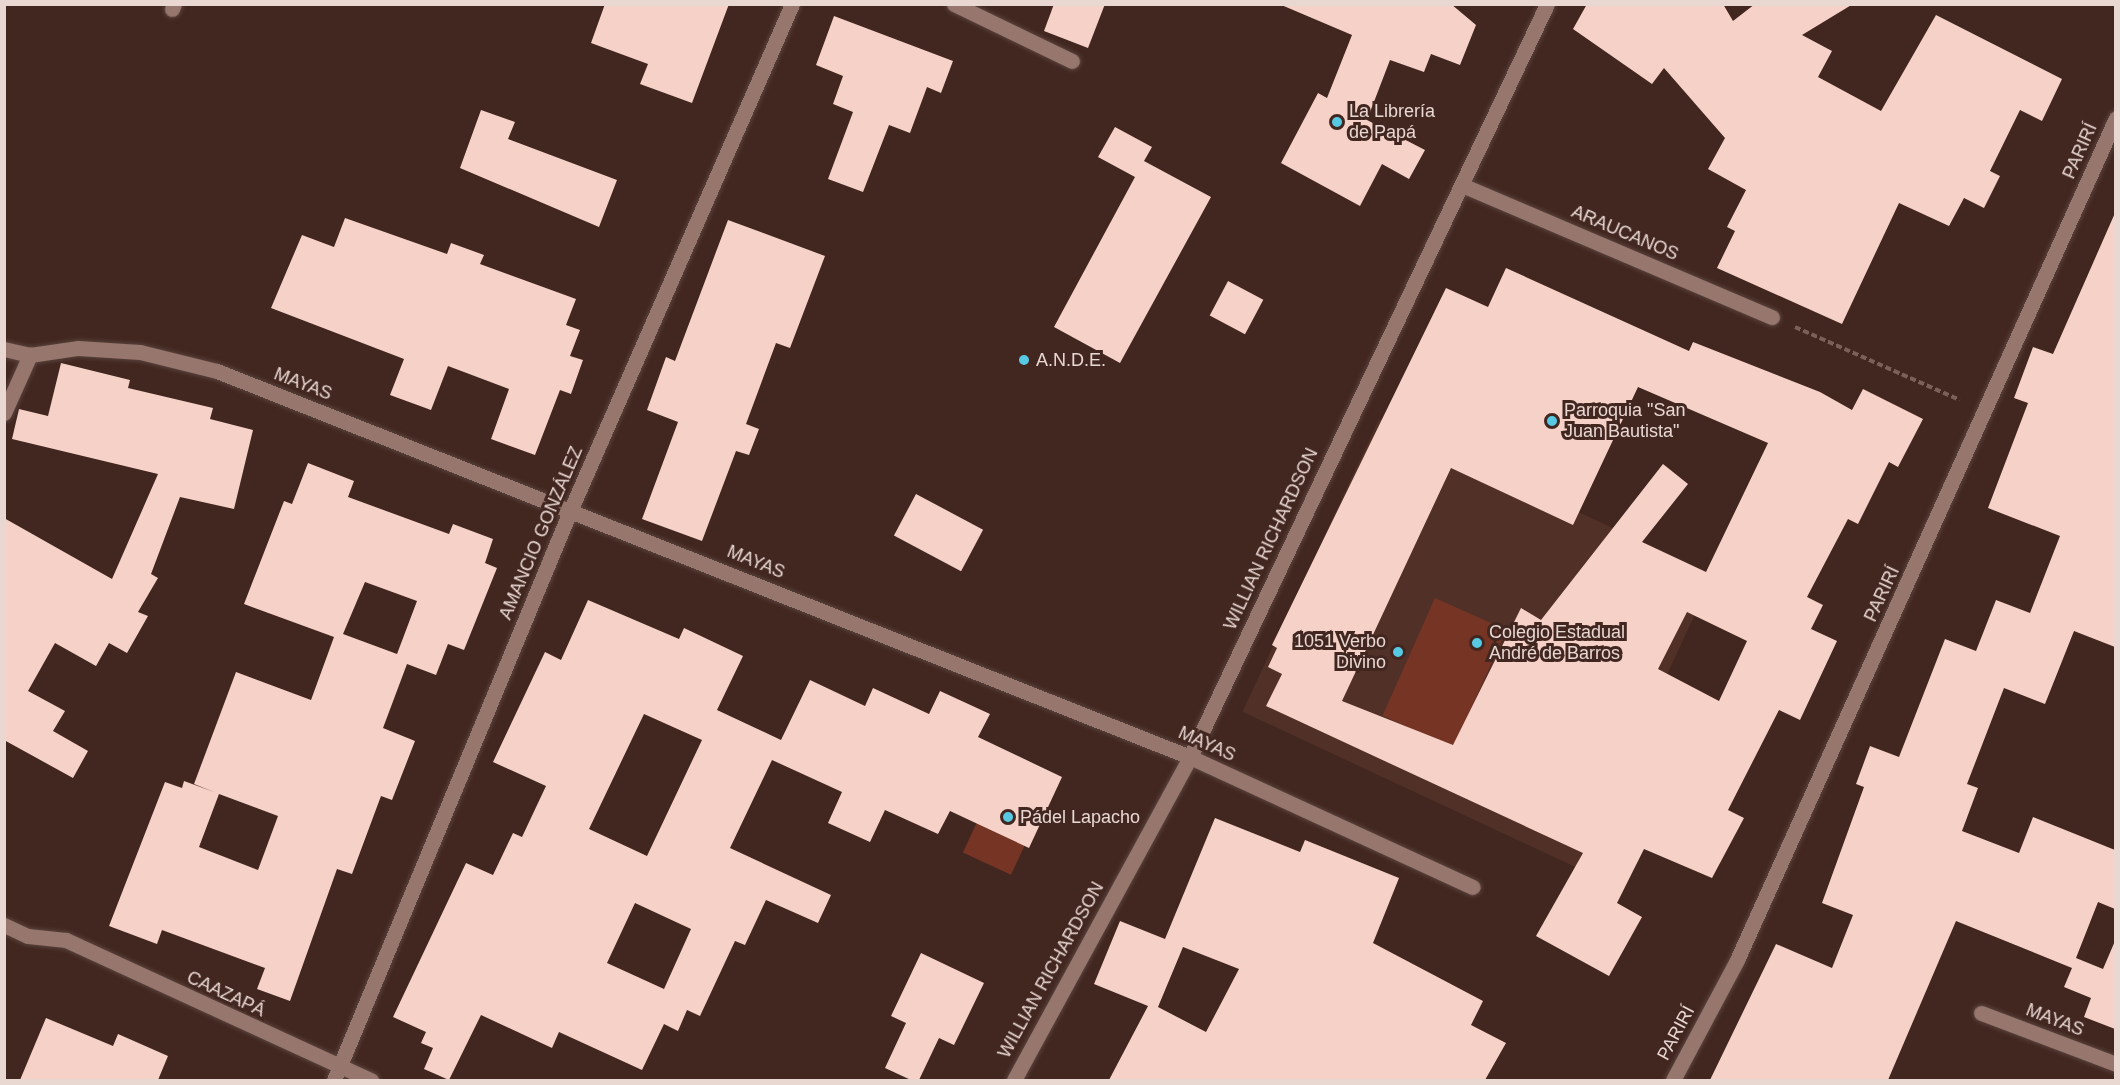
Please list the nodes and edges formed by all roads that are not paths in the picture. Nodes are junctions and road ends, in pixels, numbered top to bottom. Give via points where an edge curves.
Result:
1 (792, 4) edge
2 (954, 4) edge
3 (1547, 4) edge
4 (1072, 61) dead end
5 (2115, 118) edge
6 (1462, 185) junction
7 (1772, 317) road end
8 (4, 349) edge
9 (30, 355) junction
10 (4, 413) edge
11 (572, 509) junction
12 (1190, 757) junction
13 (1473, 887) dead end
14 (4, 925) edge
15 (1981, 1013) dead end
16 (2115, 1064) edge
17 (337, 1074) edge
18 (371, 1080) edge
19 (1014, 1080) edge
20 (1673, 1080) edge

1 - 11 street, AMANCIO GONZÁLEZ
2 - 4 street
3 - 6 street, WILLIAN RICHARDSON
5 - 20 street, PARIRÍ via 1987,412 1737,960
6 - 7 street, ARAUCANOS
6 - 12 street, WILLIAN RICHARDSON
8 - 9 street, MAYAS
9 - 10 street
9 - 11 street, MAYAS via 78,348 140,352 217,371
11 - 12 street, MAYAS
11 - 17 street, AMANCIO GONZÁLEZ
12 - 13 street, MAYAS
12 - 19 street, WILLIAN RICHARDSON
14 - 17 street, CAAZAPÁ via 28,936 66,940
15 - 16 street, MAYAS
17 - 18 street, CAAZAPÁ

